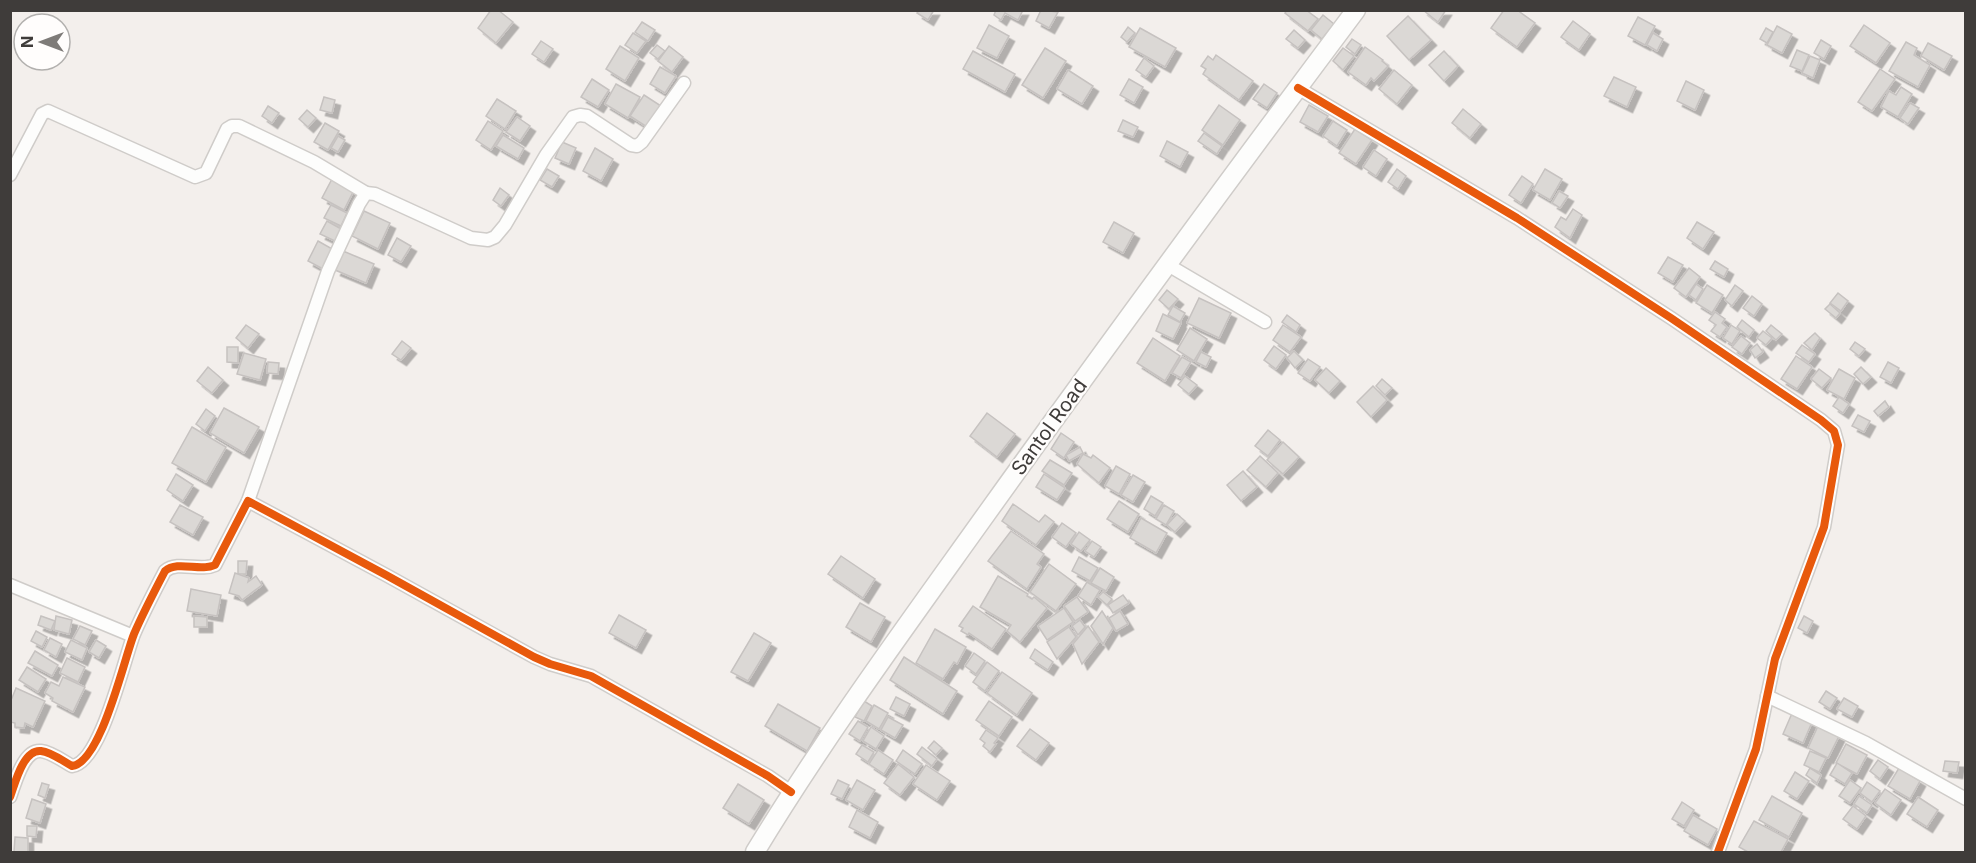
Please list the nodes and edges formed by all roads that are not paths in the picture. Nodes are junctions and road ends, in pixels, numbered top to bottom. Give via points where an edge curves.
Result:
1 (1356, 10) edge
2 (684, 82) dead end
3 (1298, 88) junction
4 (10, 176) edge
5 (366, 194) junction
6 (1168, 265) junction
7 (1265, 322) dead end
8 (248, 501) junction
9 (10, 585) edge
10 (134, 636) junction
11 (1767, 696) junction
12 (791, 792) junction
13 (10, 797) edge
14 (1965, 799) edge
15 (755, 852) edge
16 (1718, 852) edge

1 - 3 main road, Santol Road
2 - 5 street via 638,146 631,146 587,116 573,117 504,225 488,240 471,238 375,194
3 - 6 main road, Santol Road
3 - 11 street via 1517,218 1834,431 1838,446 1824,528 1775,659
4 - 5 street via 42,114 48,111 195,177 206,173 227,129 239,126 314,162
5 - 8 street via 328,271
6 - 7 street
6 - 12 main road, Santol Road via 879,663
8 - 10 street via 215,565 165,571
8 - 12 street via 534,657 591,676
9 - 10 street
10 - 13 street via 109,712 79,764 72,766 43,751 36,752 23,763
11 - 14 street via 1866,743
11 - 16 street via 1756,749
12 - 15 main road, Santol Road

